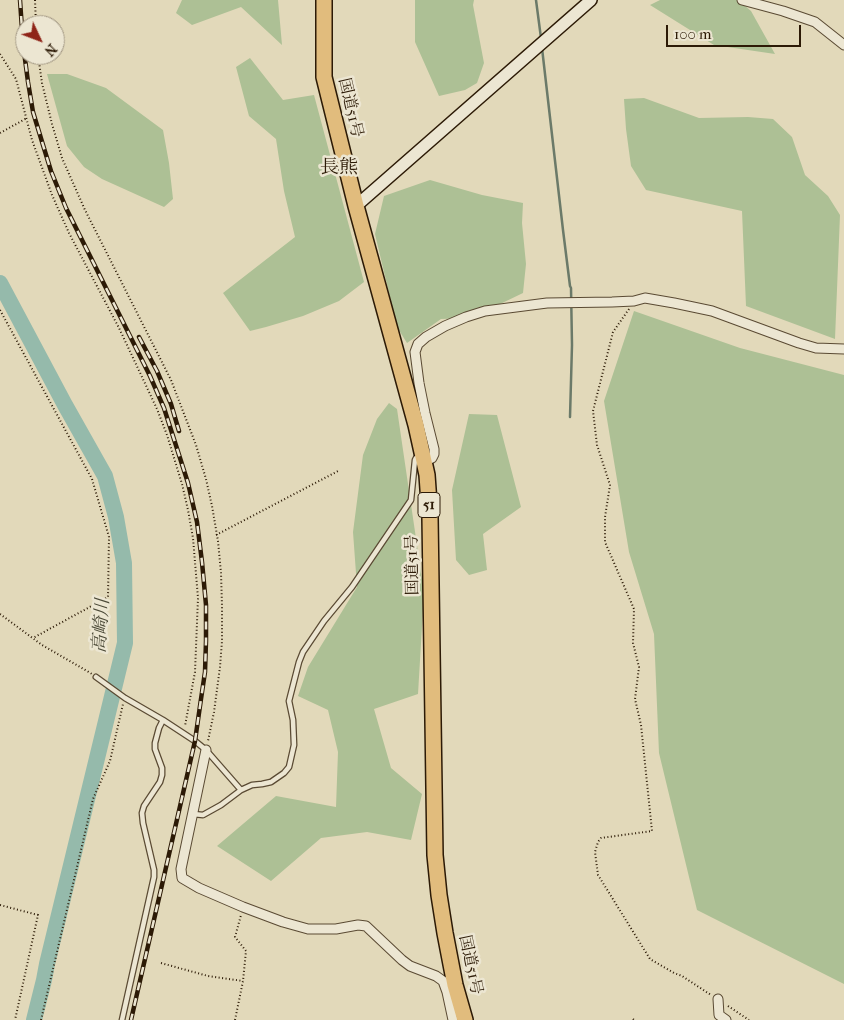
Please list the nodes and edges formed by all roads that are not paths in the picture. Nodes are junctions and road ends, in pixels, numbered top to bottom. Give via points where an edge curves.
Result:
1 (324, 0) edge
2 (591, 0) edge
3 (742, 0) edge
4 (844, 45) edge
5 (356, 206) junction
6 (844, 348) edge
7 (423, 459) junction
8 (96, 677) road end
9 (163, 720) junction
10 (206, 750) junction
11 (241, 790) junction
12 (193, 814) junction
13 (718, 999) road end
14 (122, 1020) edge
15 (453, 1020) edge
16 (464, 1020) edge
17 (726, 1020) edge

1 - 5 highway, 国道51号 / 51 via 324,77
2 - 5 street
3 - 4 street via 815,22
5 - 7 highway, 国道51号 / 51
6 - 7 street via 816,348 712,311 646,298 547,303 485,311 445,326 418,344 415,352 419,383 434,449 432,458
7 - 11 lane via 415,460 408,506 303,652 289,701 294,745 289,767 271,782
7 - 16 highway, 国道51号 / 51 via 430,517 435,854 444,933
8 - 9 lane
9 - 10 lane
9 - 14 lane via 155,743 162,776 142,813 154,878
10 - 11 lane
10 - 12 street
11 - 12 lane via 203,815
12 - 15 street via 182,878 242,907 308,929 366,926 410,966 442,981
13 - 17 street via 719,1015

